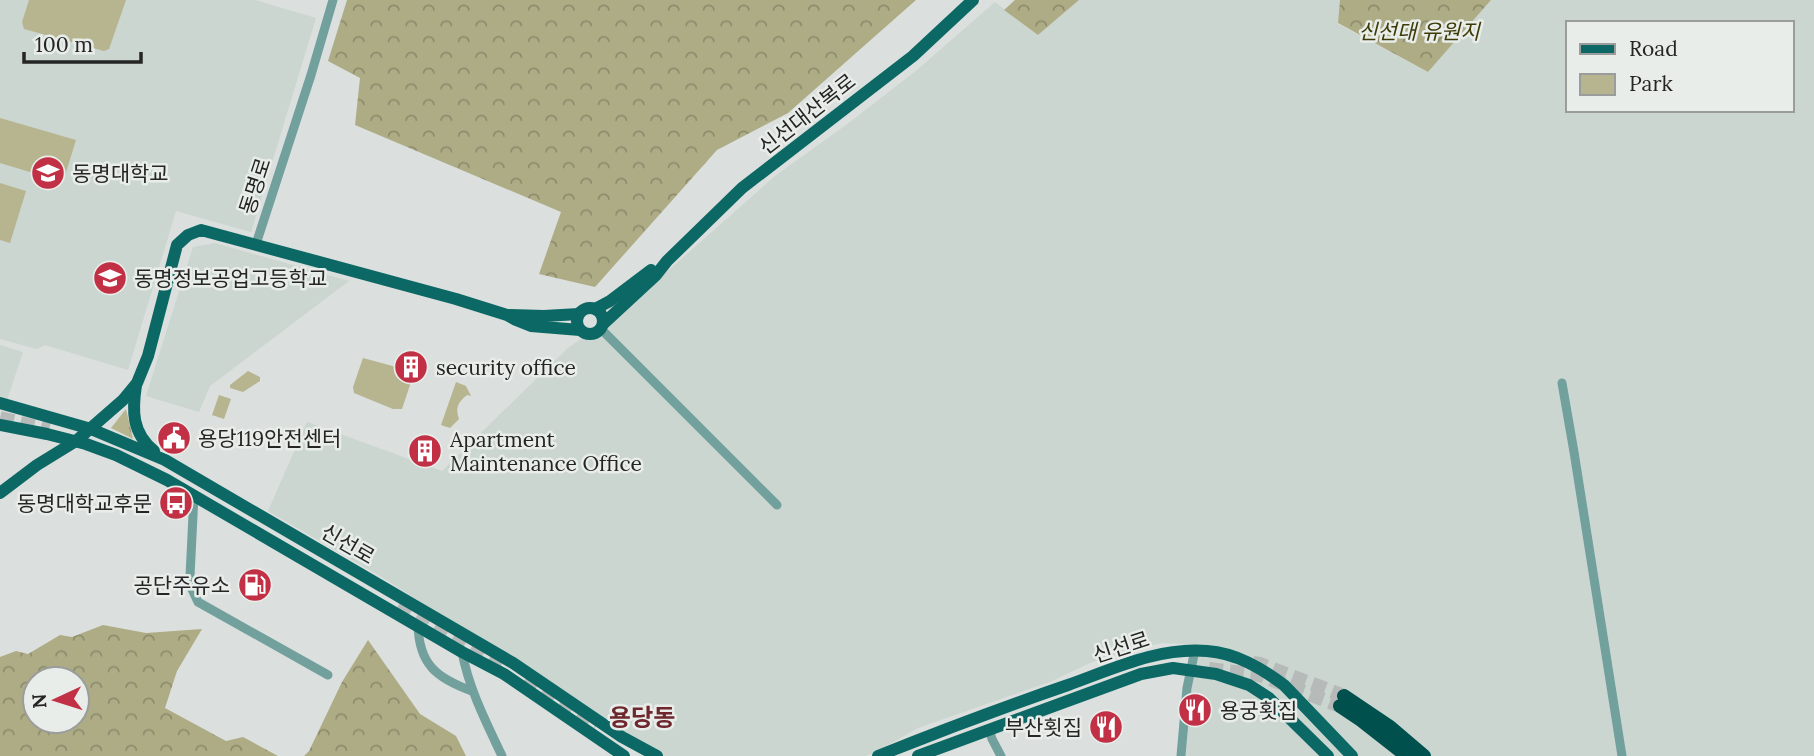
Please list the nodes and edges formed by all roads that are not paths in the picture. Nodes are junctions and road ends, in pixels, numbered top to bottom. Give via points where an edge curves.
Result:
1 (333, 0) edge
2 (973, 0) edge
3 (256, 244) junction
4 (667, 261) junction
5 (595, 309) junction
6 (579, 314) junction
7 (507, 315) junction
8 (602, 326) junction
9 (580, 331) junction
10 (137, 383) junction
11 (1562, 383) dead end
12 (0, 403) edge
13 (0, 425) edge
14 (91, 429) junction
15 (76, 441) junction
16 (165, 460) junction
17 (0, 493) edge
18 (194, 495) junction
19 (777, 505) dead end
20 (418, 625) junction
21 (1195, 650) junction
22 (462, 652) junction
23 (1190, 671) junction
24 (328, 675) dead end
25 (472, 691) junction
26 (989, 729) junction
27 (502, 756) edge
28 (624, 756) edge
29 (657, 756) edge
30 (877, 756) edge
31 (918, 756) edge
32 (1001, 756) edge
33 (1181, 756) edge
34 (1328, 756) edge
35 (1352, 756) edge
36 (1407, 756) edge
37 (1424, 756) edge
38 (1622, 756) edge

1 - 3 street, 동명로
2 - 4 main road, 신선대산복로 via 913,56 742,188
3 - 7 main road, 신선대산복로
3 - 10 main road, 동명로 via 201,230 177,245
4 - 5 main road, 신선대산복로
4 - 8 main road, 신선대산복로
5 - 6 main road, 신선대산복로
5 - 8 main road via 603,318
6 - 7 main road, 신선대산복로
6 - 9 main road
7 - 9 main road, 신선대산복로 via 531,326
8 - 9 main road, 신선대산복로 via 591,335
8 - 19 street
10 - 14 main road, 동명로
10 - 16 main road via 134,423 148,446
11 - 38 street
12 - 14 main road, 신선로
13 - 15 main road, 신선로
14 - 15 main road, 동명로
14 - 16 main road, 신선로
15 - 17 main road, 동명로
15 - 18 main road, 신선로 via 116,455
16 - 29 main road, 신선로 via 502,657
18 - 20 main road, 신선로
18 - 24 street via 190,576 198,602
20 - 22 main road, 신선로
20 - 25 street via 424,659 445,679
21 - 23 street
21 - 30 main road, 신선로 via 1153,655
21 - 35 main road, 신선로 via 1231,655 1284,685
22 - 25 street
22 - 28 main road, 신선로 via 505,674
23 - 26 main road, 신선로 via 1173,668 1142,674
23 - 33 street
23 - 34 main road, 신선로 via 1249,685 1269,698
25 - 27 street
26 - 31 main road, 신선로
26 - 32 street
36 - 37 highway via 1342,701 1390,727

